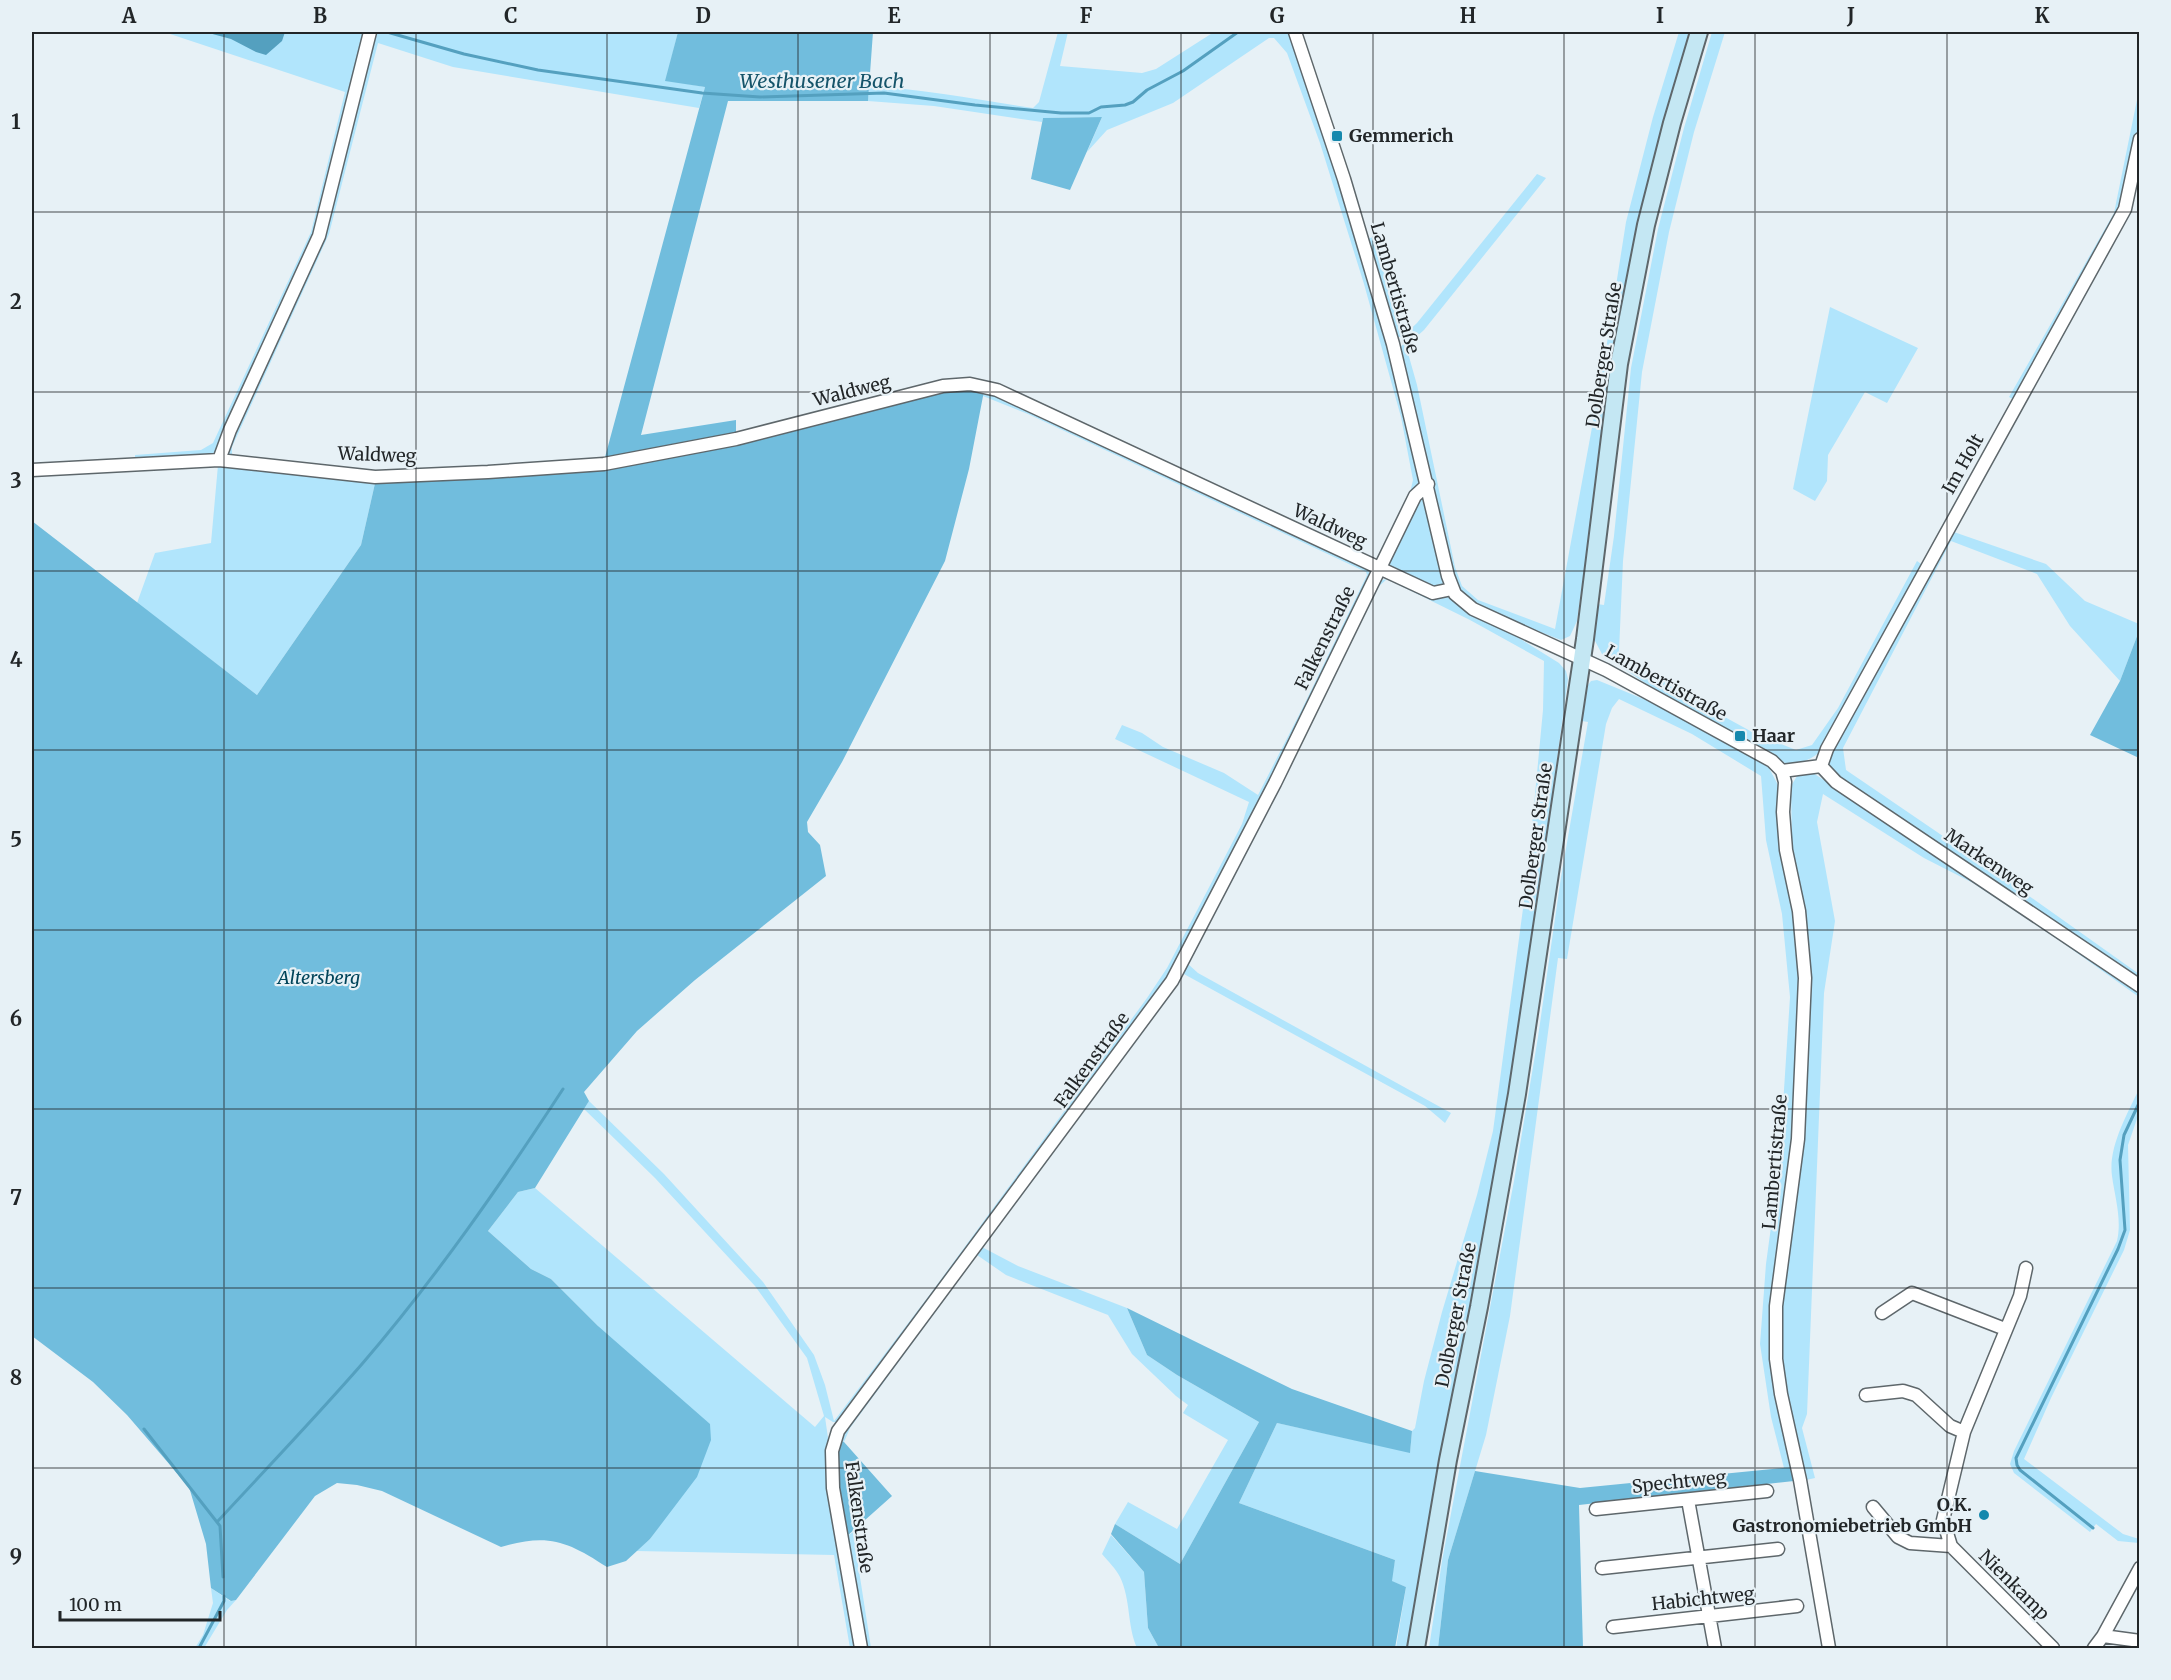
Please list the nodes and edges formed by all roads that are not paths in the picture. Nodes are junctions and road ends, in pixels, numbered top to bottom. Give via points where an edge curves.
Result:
1 (370, 32) edge
2 (1295, 32) edge
3 (1699, 32) edge
4 (2139, 139) edge
5 (219, 460) junction
6 (32, 470) edge
7 (1428, 484) junction
8 (1379, 569) junction
9 (1452, 589) junction
10 (1582, 658) junction
11 (1821, 766) junction
12 (1782, 771) junction
13 (2139, 986) edge
14 (2026, 1268) dead end
15 (1882, 1313) dead end
16 (2005, 1329) junction
17 (1866, 1395) dead end
18 (1964, 1432) junction
19 (1767, 1491) dead end
20 (1688, 1500) junction
21 (1873, 1507) dead end
22 (1596, 1509) dead end
23 (1951, 1546) junction
24 (1778, 1549) dead end
25 (1699, 1558) junction
26 (1602, 1568) dead end
27 (2139, 1568) edge
28 (1797, 1606) dead end
29 (1709, 1617) junction
30 (1613, 1626) dead end
31 (2103, 1636) junction
32 (2139, 1641) edge
33 (861, 1648) edge
34 (1416, 1648) edge
35 (1715, 1648) edge
36 (1829, 1648) edge
37 (2053, 1648) edge
38 (2094, 1648) edge

1 - 5 street via 319,236
2 - 7 street, Lambertistraße via 1398,358
3 - 10 main road, Dolberger Straße via 1646,225 1622,353
4 - 11 street, Im Holt via 2125,209
5 - 6 street, Waldweg
5 - 8 street, Waldweg via 375,477 604,464 736,439 943,386 970,384 997,390
7 - 8 street, Falkenstraße via 1414,496
7 - 9 street, Lambertistraße
8 - 9 street, Waldweg via 1432,593
8 - 33 street, Falkenstraße via 1275,783 1172,981 838,1431 832,1451 833,1488
9 - 10 street, Lambertistraße via 1473,609
10 - 12 street, Lambertistraße via 1772,761
10 - 34 main road, Dolberger Straße via 1517,1094
11 - 12 street
11 - 13 street, Markenweg via 1836,782
12 - 36 street, Lambertistraße via 1786,850 1799,911 1805,978 1798,1139 1776,1306 1776,1359
14 - 16 street via 2020,1296
15 - 16 street via 1912,1293
16 - 18 street
17 - 18 street via 1903,1391 1916,1395 1950,1426
18 - 23 street via 1943,1520
19 - 20 street, Spechtweg
20 - 22 street, Spechtweg
20 - 25 street
21 - 23 street via 1898,1537 1910,1543
23 - 37 street, Nienkamp
24 - 25 street
25 - 26 street
25 - 29 street
27 - 31 street
28 - 29 street, Habichtweg
29 - 30 street, Habichtweg
29 - 35 street
31 - 32 street
31 - 38 street

